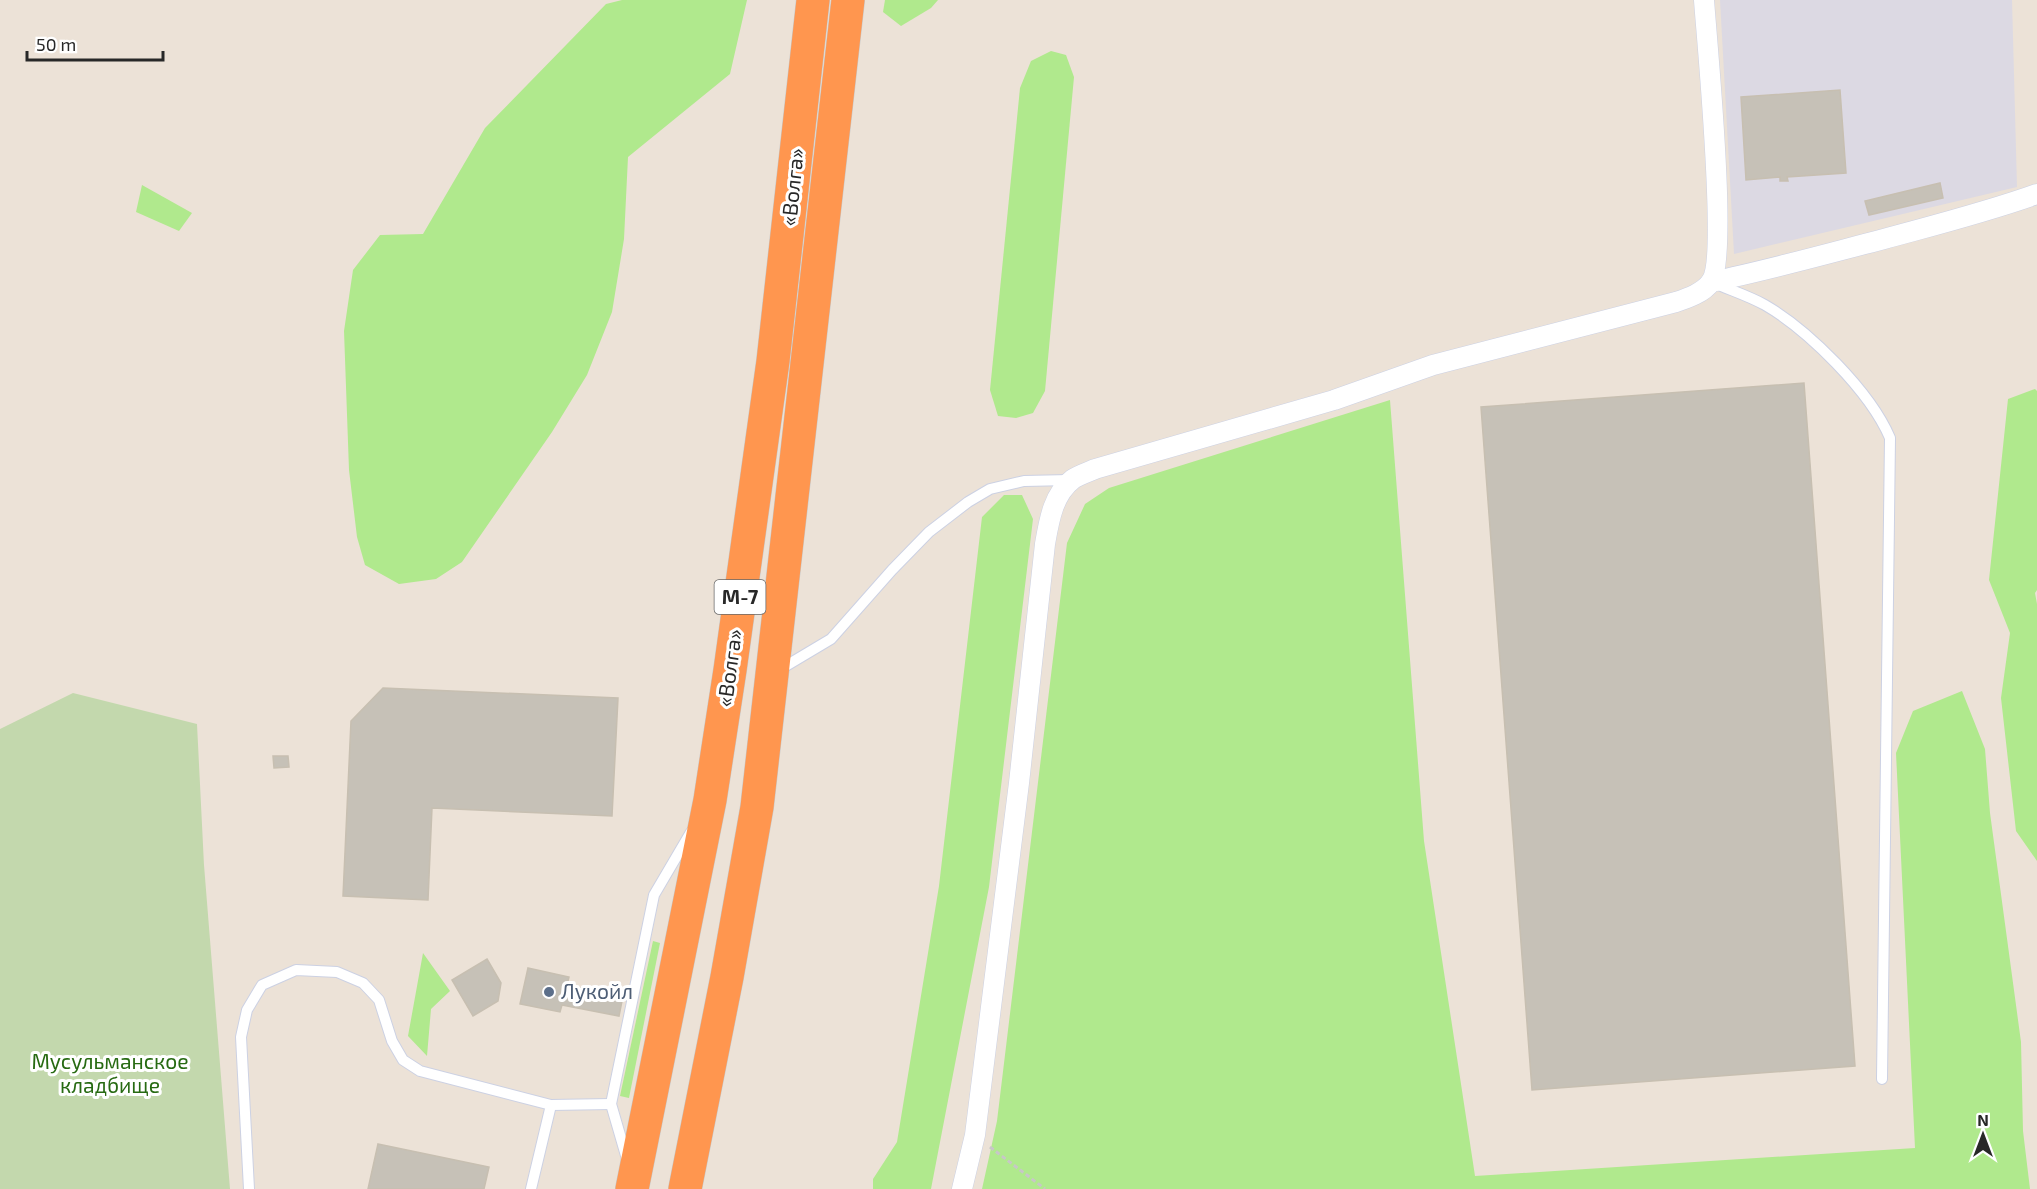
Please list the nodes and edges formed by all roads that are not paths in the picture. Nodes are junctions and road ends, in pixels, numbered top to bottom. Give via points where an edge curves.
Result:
1 (813, 0) edge
2 (848, 0) edge
3 (1704, 0) edge
4 (2037, 194) edge
5 (1711, 282) junction
6 (1072, 480) junction
7 (773, 673) junction
8 (710, 800) junction
9 (1882, 1079) dead end
10 (611, 1104) junction
11 (551, 1105) junction
12 (633, 1185) edge
13 (249, 1189) edge
14 (531, 1189) edge
15 (685, 1189) edge
16 (962, 1189) edge

1 - 8 highway, «Волга» / М-7 via 773,361
2 - 7 highway, «Волга» / М-7
3 - 5 street via 1717,206 1717,254
4 - 5 street via 1851,248
5 - 6 street via 1695,295 1676,302 1433,365 1334,400 1095,469
5 - 9 lane via 1763,304 1822,350 1883,420 1890,438
6 - 7 lane via 1024,481 990,489 968,502 922,539 831,639
6 - 16 street via 1055,502 1049,518 975,1135
7 - 15 highway, «Волга» / М-7 via 757,807
8 - 10 lane via 654,895
8 - 12 highway, «Волга» / М-7
10 - 11 lane
10 - 12 lane
11 - 13 lane via 420,1071 403,1060 392,1041 379,1000 363,983 337,972 296,970 262,985 247,1010 241,1037
11 - 14 lane

